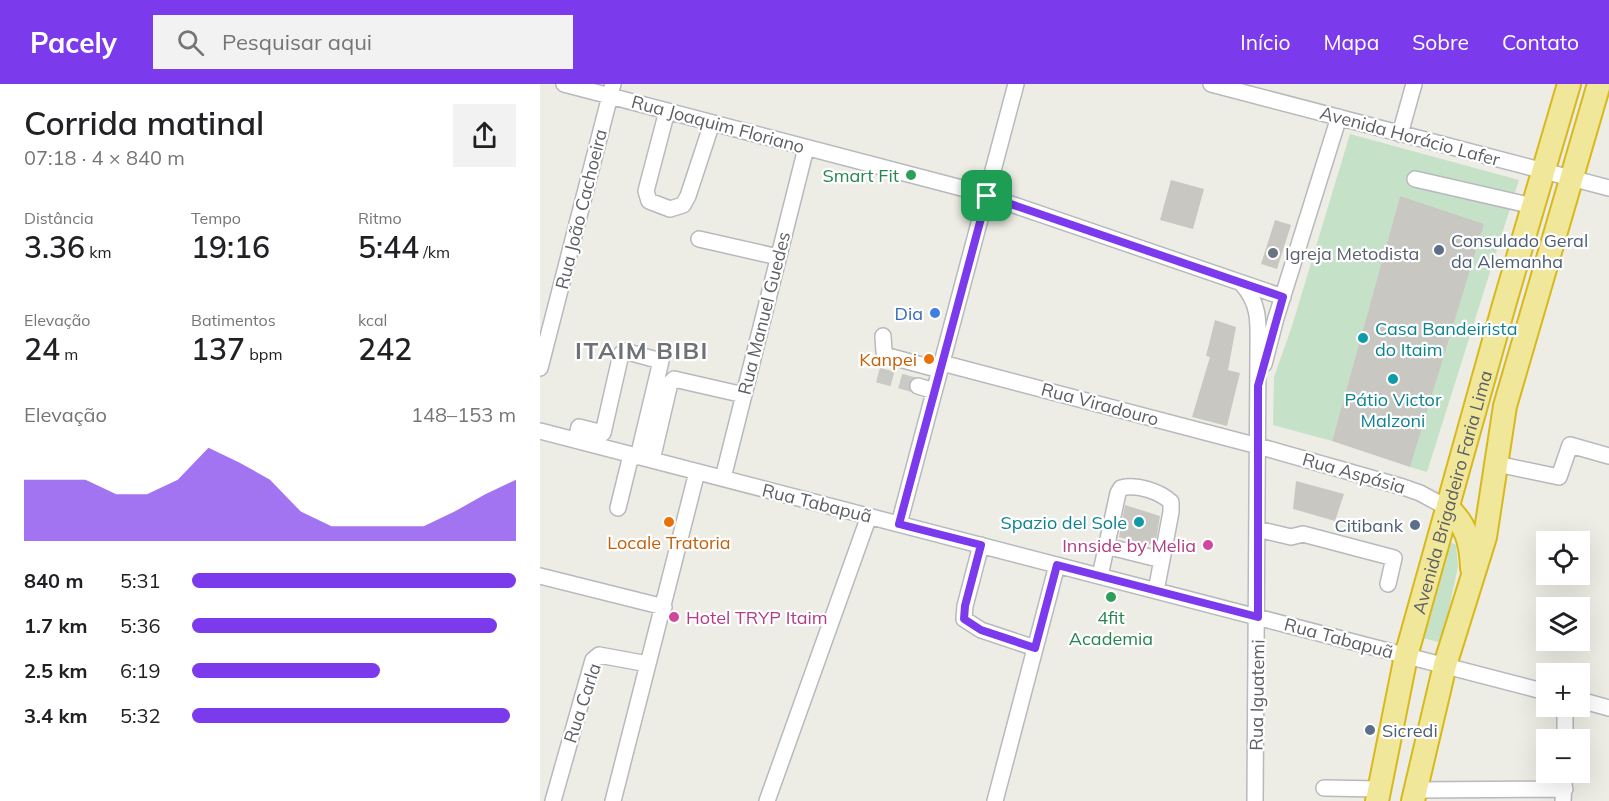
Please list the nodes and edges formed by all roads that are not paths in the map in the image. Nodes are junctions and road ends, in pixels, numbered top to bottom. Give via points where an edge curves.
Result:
1 (564, 84) edge
2 (1016, 84) edge
3 (1211, 84) edge
4 (1414, 84) edge
5 (1569, 84) edge
6 (1599, 84) edge
7 (611, 90) edge
8 (667, 111) junction
9 (1339, 117) junction
10 (712, 123) junction
11 (1400, 134) junction
12 (806, 148) junction
13 (1543, 171) junction
14 (1416, 179) dead end
15 (1572, 179) junction
16 (1609, 188) edge
17 (987, 196) junction
18 (1533, 206) junction
19 (699, 239) dead end
20 (778, 257) junction
21 (1242, 284) junction
22 (1283, 297) junction
23 (883, 336) dead end
24 (941, 367) junction
25 (540, 368) edge
26 (918, 386) tunnel mouth
27 (1258, 386) junction
28 (934, 391) junction
29 (744, 395) junction
30 (540, 431) edge
31 (576, 440) junction
32 (1258, 446) junction
33 (1609, 456) edge
34 (640, 457) junction
35 (1461, 461) junction
36 (697, 472) junction
37 (1495, 473) junction
38 (723, 478) junction
39 (618, 508) dead end
40 (1448, 508) junction
41 (869, 516) junction
42 (899, 524) junction
43 (1257, 529) junction
44 (981, 545) junction
45 (1106, 546) junction
46 (1162, 560) junction
47 (1057, 565) junction
48 (540, 576) edge
49 (1100, 576) junction
50 (1472, 579) junction
51 (1388, 584) dead end
52 (1156, 591) junction
53 (664, 607) junction
54 (1258, 617) junction
55 (1035, 648) junction
56 (1406, 656) junction
57 (648, 664) junction
58 (1445, 665) junction
59 (1536, 689) edge
60 (1590, 703) edge
61 (1609, 708) edge
62 (1324, 788) dead end
63 (1378, 795) edge
64 (1414, 795) edge
65 (1564, 795) edge
66 (554, 801) edge
67 (613, 801) edge
68 (767, 801) edge
69 (995, 801) edge
70 (1255, 801) edge

1 - 7 street, Rua Joaquim Floriano
2 - 17 street
3 - 9 street, Avenida Horácio Lafer
4 - 11 street
5 - 13 highway, Avenida Brigadeiro Faria Lima
6 - 15 highway, Avenida Brigadeiro Faria Lima
7 - 8 street, Rua Joaquim Floriano
7 - 25 street, Rua João Cachoeira
8 - 10 street, Rua Joaquim Floriano
8 - 10 street via 646,191 649,201 670,209 683,205 688,196
9 - 11 street, Avenida Horácio Lafer
9 - 22 street
10 - 12 street, Rua Joaquim Floriano
11 - 13 street, Avenida Horácio Lafer
12 - 17 street, Rua Joaquim Floriano
12 - 20 street, Rua Manuel Guedes
13 - 15 street, Avenida Horácio Lafer
13 - 18 highway, Avenida Brigadeiro Faria Lima
14 - 18 street
15 - 16 street, Avenida Horácio Lafer
15 - 37 highway, Avenida Brigadeiro Faria Lima via 1505,406
17 - 21 street, Rua Joaquim Floriano
17 - 24 street
18 - 35 highway, Avenida Brigadeiro Faria Lima
19 - 20 street
20 - 29 street, Rua Manuel Guedes
21 - 22 street, Rua Joaquim Floriano
21 - 27 street via 1256,305
22 - 27 street
23 - 24 street, Rua Viradouro via 888,356
24 - 28 street
24 - 32 street, Rua Viradouro
26 - 28 street
27 - 32 street, Rua Iguatemi
28 - 42 street
29 - 34 street via 674,379
29 - 38 street, Rua Manuel Guedes
30 - 31 street, Rua Tabapuã
31 - 34 street, Rua Tabapuã
31 - 34 street via 579,428 603,434 621,354 624,351 656,358 661,361
32 - 40 street, Rua Aspásia via 1403,487
32 - 43 street, Rua Iguatemi
33 - 37 street via 1570,445 1559,477
34 - 36 street, Rua Tabapuã
34 - 39 street
35 - 37 highway via 1471,478 1486,483
35 - 40 highway, Avenida Brigadeiro Faria Lima
36 - 38 street, Rua Tabapuã
36 - 53 street
37 - 50 highway, Avenida Brigadeiro Faria Lima via 1485,537
38 - 41 street, Rua Tabapuã
40 - 50 highway via 1470,540
40 - 56 highway, Avenida Brigadeiro Faria Lima
41 - 42 street, Rua Tabapuã
41 - 68 street
42 - 44 street, Rua Tabapuã
43 - 51 street via 1291,537 1303,534 1394,558
43 - 54 street, Rua Iguatemi
44 - 47 street, Rua Tabapuã
44 - 55 street via 964,619 981,630
45 - 46 street
45 - 46 street via 1121,488 1150,490 1171,502
45 - 49 street
46 - 52 street
47 - 49 street, Rua Tabapuã
47 - 55 street
48 - 53 street
49 - 52 street, Rua Tabapuã
50 - 58 highway, Avenida Brigadeiro Faria Lima
52 - 54 street, Rua Tabapuã
53 - 57 street
54 - 56 street, Rua Tabapuã
54 - 70 street, Rua Iguatemi
55 - 69 street
56 - 58 street, Rua Tabapuã
56 - 63 highway, Avenida Brigadeiro Faria Lima
57 - 66 street, Rua Carla via 607,655 593,660
57 - 67 street
58 - 59 street, Rua Tabapuã
58 - 64 highway, Avenida Brigadeiro Faria Lima
60 - 61 street
62 - 63 street
64 - 65 street

